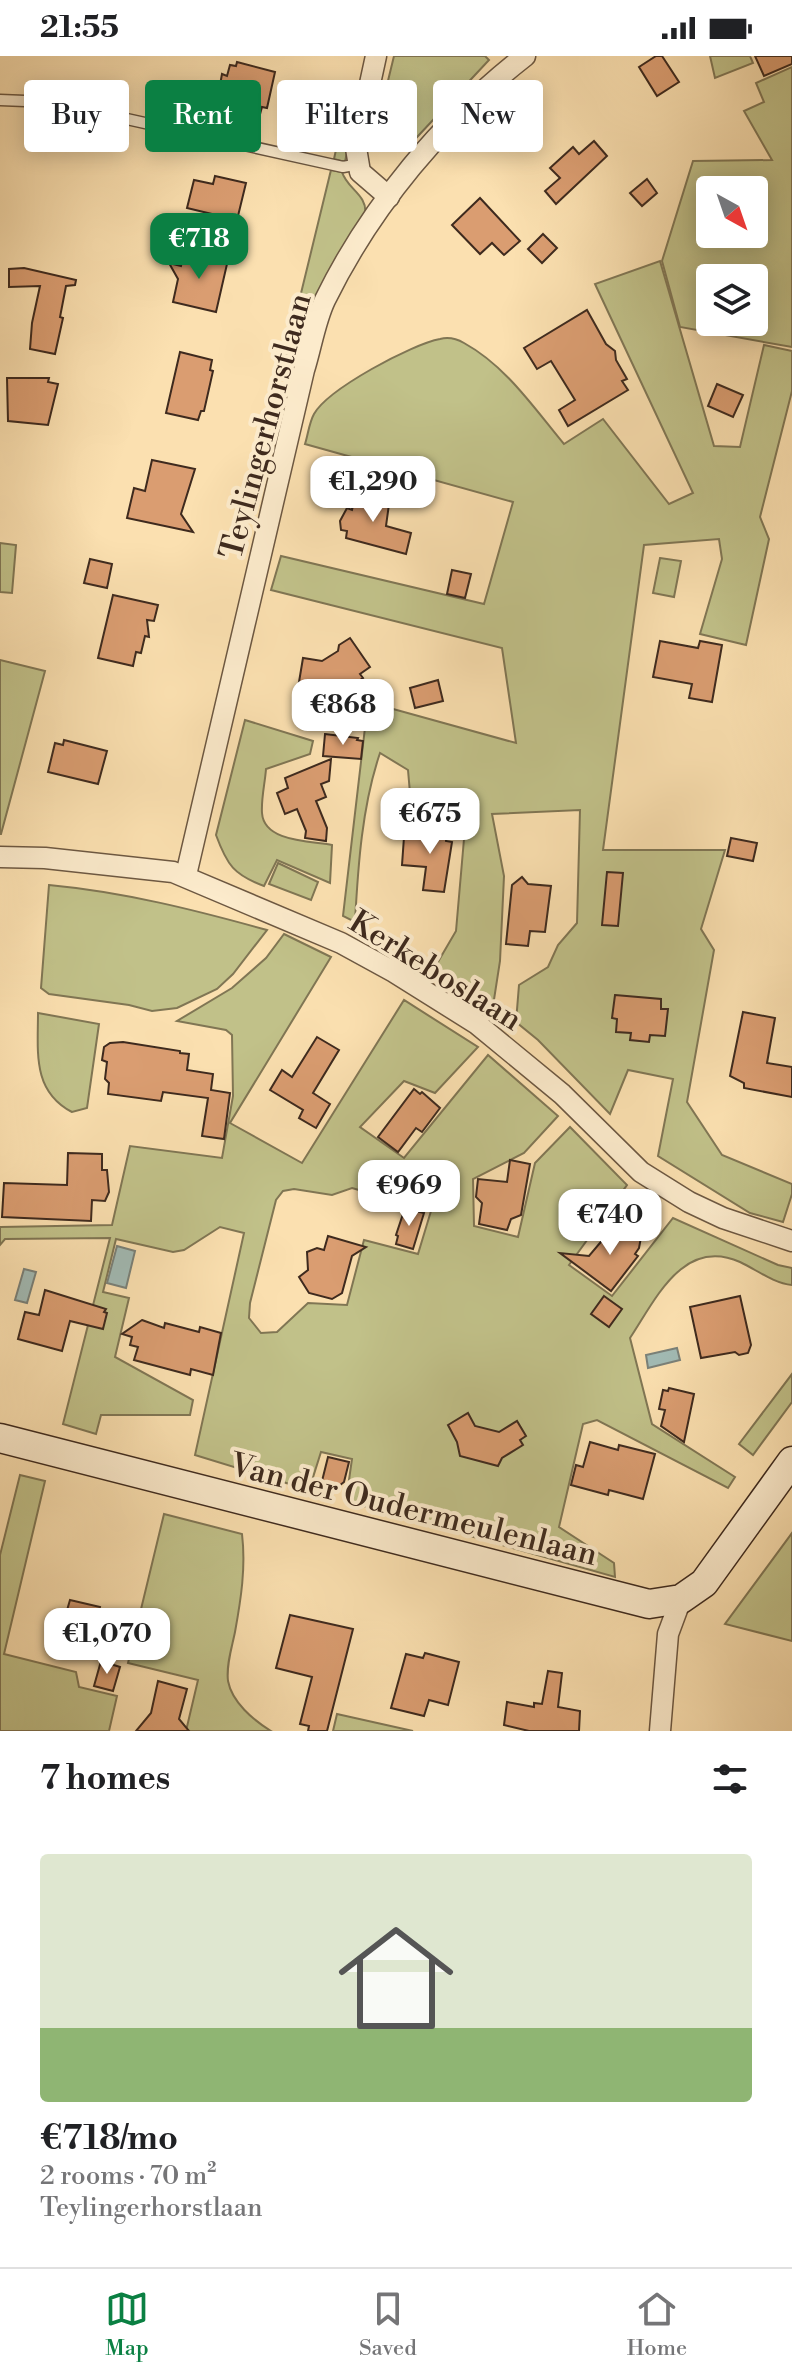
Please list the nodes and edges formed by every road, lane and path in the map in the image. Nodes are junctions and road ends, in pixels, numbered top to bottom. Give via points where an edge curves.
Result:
1 (376, 56) edge
2 (525, 56) edge
3 (0, 100) edge
4 (359, 164) junction
5 (389, 197) junction
6 (0, 857) edge
7 (186, 875) junction
8 (792, 1241) edge
9 (0, 1438) edge
10 (792, 1461) edge
11 (681, 1599) junction
12 (660, 1731) edge

1 - 4 street via 356,148
2 - 5 street, Teylingerhorstlaan via 440,133
3 - 4 lane via 50,102 343,167
4 - 5 street via 360,172
5 - 7 street, Teylingerhorstlaan via 324,302
6 - 7 street, Kerkeboslaan
7 - 8 street, Kerkeboslaan via 394,972 477,1024 562,1094 641,1172 723,1218
9 - 11 street, Van der Oudermeulenlaan via 649,1604
10 - 11 street via 704,1583
11 - 12 street via 668,1634

